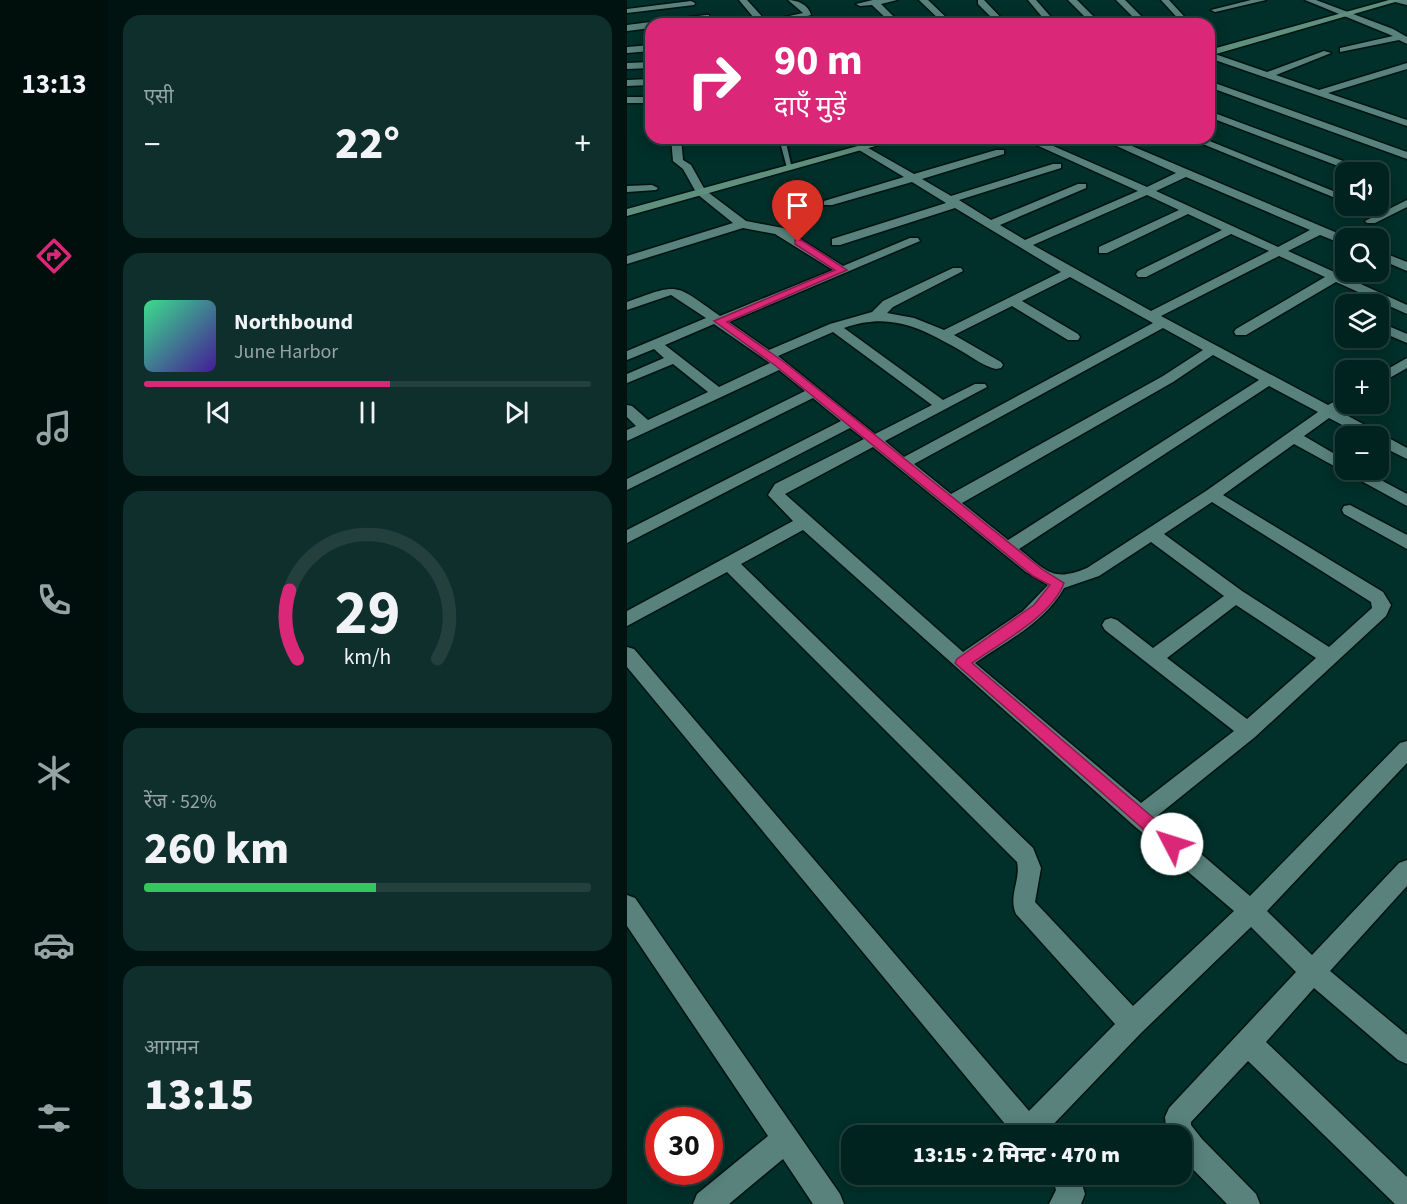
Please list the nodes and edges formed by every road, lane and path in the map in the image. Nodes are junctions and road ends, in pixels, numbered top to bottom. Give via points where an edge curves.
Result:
1 (743, 0) edge
2 (792, 0) edge
3 (893, 0) edge
4 (923, 0) edge
5 (1032, 0) edge
6 (1072, 0) edge
7 (1120, 0) edge
8 (1165, 0) edge
9 (1262, 0) edge
10 (1309, 0) edge
11 (1398, 0) edge
12 (693, 2) edge
13 (858, 2) edge
14 (981, 2) dead end
15 (875, 3) junction
16 (1407, 3) edge
17 (1215, 9) dead end
18 (627, 11) edge
19 (1346, 14) junction
20 (861, 15) dead end
21 (706, 18) edge
22 (759, 18) edge
23 (793, 18) edge
24 (891, 18) edge
25 (942, 18) edge
26 (997, 18) edge
27 (1048, 18) edge
28 (1091, 18) edge
29 (1137, 18) edge
30 (1182, 18) edge
31 (645, 26) edge
32 (627, 28) edge
33 (1402, 36) edge
34 (645, 48) edge
35 (627, 50) edge
36 (1343, 50) dead end
37 (1215, 52) edge
38 (1327, 53) dead end
39 (1215, 56) edge
40 (645, 65) edge
41 (627, 66) edge
42 (1407, 66) edge
43 (1268, 75) junction
44 (645, 82) edge
45 (627, 83) edge
46 (1215, 86) edge
47 (1321, 92) junction
48 (627, 100) edge
49 (645, 100) edge
50 (1215, 116) edge
51 (1407, 123) edge
52 (677, 144) edge
53 (784, 144) edge
54 (877, 144) edge
55 (1040, 144) edge
56 (1119, 144) edge
57 (1208, 144) edge
58 (863, 148) junction
59 (999, 152) dead end
60 (1407, 156) edge
61 (1336, 162) edge
62 (1057, 166) dead end
63 (791, 168) junction
64 (1187, 172) junction
65 (915, 177) junction
66 (1082, 186) dead end
67 (652, 188) dead end
68 (627, 189) edge
69 (1147, 191) junction
70 (701, 192) junction
71 (1335, 194) edge
72 (954, 201) junction
73 (1407, 202) edge
74 (828, 203) dead end
75 (1188, 210) junction
76 (627, 213) edge
77 (1371, 221) dead end
78 (742, 224) junction
79 (991, 224) junction
80 (1230, 230) junction
81 (1320, 230) junction
82 (1335, 237) edge
83 (914, 241) dead end
84 (836, 242) dead end
85 (1025, 244) junction
86 (1103, 250) dead end
87 (1280, 252) junction
88 (1389, 259) edge
89 (627, 260) edge
90 (1407, 267) edge
91 (842, 270) junction
92 (957, 271) dead end
93 (1070, 272) junction
94 (1142, 273) dead end
95 (1335, 277) joint
96 (1346, 282) edge
97 (631, 300) edge
98 (1012, 301) junction
99 (1407, 310) edge
100 (876, 316) junction
101 (717, 320) junction
102 (1156, 320) junction
103 (836, 328) junction
104 (1389, 331) edge
105 (1241, 332) dead end
106 (944, 335) junction
107 (1073, 337) dead end
108 (1407, 339) edge
109 (656, 344) junction
110 (1212, 350) junction
111 (627, 356) edge
112 (673, 359) junction
113 (774, 360) junction
114 (1407, 362) edge
115 (996, 364) dead end
116 (1389, 374) edge
117 (627, 380) edge
118 (1268, 380) junction
119 (979, 387) dead end
120 (815, 392) junction
121 (719, 394) junction
122 (942, 406) junction
123 (1335, 407) edge
124 (627, 409) edge
125 (1327, 412) junction
126 (850, 422) junction
127 (1354, 426) edge
128 (646, 427) junction
129 (627, 436) edge
130 (1294, 437) junction
131 (873, 441) junction
132 (1389, 444) edge
133 (1407, 454) edge
134 (1335, 460) edge
135 (903, 464) junction
136 (1369, 480) edge
137 (627, 485) edge
138 (1212, 495) junction
139 (952, 501) junction
140 (1407, 501) edge
141 (1350, 510) dead end
142 (804, 522) junction
143 (1152, 534) junction
144 (627, 537) edge
145 (1407, 543) edge
146 (1008, 548) junction
147 (729, 562) junction
148 (1058, 583) junction
149 (1236, 596) junction
150 (627, 619) edge
151 (1111, 625) dead end
152 (627, 654) edge
153 (1330, 657) junction
154 (1153, 658) junction
155 (962, 663) junction
156 (1248, 730) junction
157 (1407, 749) edge
158 (1140, 817) junction
159 (1407, 870) edge
160 (627, 906) edge
161 (1251, 911) junction
162 (1312, 971) junction
163 (1132, 1024) junction
164 (1248, 1044) junction
165 (1407, 1051) edge
166 (1024, 1125) edge
167 (1038, 1125) edge
168 (786, 1139) junction
169 (1068, 1185) edge
170 (1407, 1196) edge
171 (707, 1204) edge
172 (830, 1204) edge
173 (1063, 1204) edge
174 (1246, 1204) edge

1 - 22 street
2 - 23 street via 807,12
3 - 15 street
4 - 25 street
5 - 27 street
6 - 28 street
7 - 29 street
8 - 30 street
9 - 17 street
10 - 19 street
11 - 16 street
11 - 19 street
12 - 18 street
12 - 21 street
13 - 15 street
13 - 20 street
14 - 26 street
15 - 24 street
19 - 33 street
19 - 37 street
31 - 32 street
33 - 36 street
34 - 35 street
38 - 43 street
39 - 43 street
40 - 41 street
42 - 47 street
43 - 47 street
44 - 45 street
46 - 60 street
47 - 51 street
48 - 49 street
50 - 61 street
52 - 70 street via 678,161 687,167
53 - 63 lane
54 - 58 street
55 - 69 street
56 - 64 street
57 - 71 street
58 - 63 street
58 - 65 street
59 - 65 street
62 - 72 street
63 - 70 street
64 - 69 street
64 - 81 street
65 - 72 street
65 - 74 street
66 - 79 street
67 - 68 street
69 - 75 street
69 - 85 street
70 - 76 street
70 - 78 street
72 - 79 street
72 - 84 street
73 - 77 street
75 - 80 street
75 - 86 street
78 - 89 street
78 - 91 street via 779,231
79 - 85 street
80 - 87 street
80 - 94 street
81 - 82 street
81 - 87 street
83 - 91 street
85 - 93 street
87 - 95 street
87 - 102 street
88 - 90 street
91 - 101 street
92 - 100 street via 888,304
93 - 98 street
93 - 102 street
95 - 105 street
96 - 99 street
97 - 101 street via 674,291
98 - 106 street
98 - 107 street
100 - 103 street
100 - 106 street via 923,325
101 - 109 street
101 - 113 street
102 - 110 street
102 - 135 street
103 - 113 street
103 - 122 street
104 - 108 street
106 - 115 street
109 - 111 street
109 - 112 street
110 - 118 street
110 - 139 street via 1169,379
112 - 117 street
112 - 121 street
113 - 120 street
113 - 121 street
114 - 116 street
118 - 125 street
118 - 146 street
119 - 122 street
120 - 126 street
120 - 137 street
121 - 128 street
122 - 131 street
123 - 125 street
124 - 128 street
125 - 127 street
125 - 130 street
126 - 131 street
126 - 144 street
128 - 129 street
130 - 134 street
130 - 138 street
131 - 135 street
131 - 142 street via 777,491 776,495
132 - 133 street
135 - 139 street
136 - 140 street
138 - 143 street
138 - 153 street via 1380,601 1380,611
139 - 146 street
141 - 145 street
142 - 147 street
142 - 155 street
143 - 148 street via 1093,572
143 - 149 street
146 - 148 street via 1038,573
147 - 150 street
147 - 163 street via 1025,855 1031,872 1024,906
148 - 155 street via 1039,608
149 - 153 street
149 - 154 street
151 - 154 street
152 - 166 street
153 - 156 street
154 - 156 street
155 - 158 street
156 - 158 street
157 - 161 street
158 - 161 street
159 - 162 street
160 - 168 street
161 - 162 street
161 - 163 street
162 - 164 street
162 - 165 street
163 - 167 street
164 - 170 street
164 - 174 street via 1178,1117 1178,1129 1192,1149
168 - 171 street
168 - 172 street
169 - 173 street via 1071,1194

